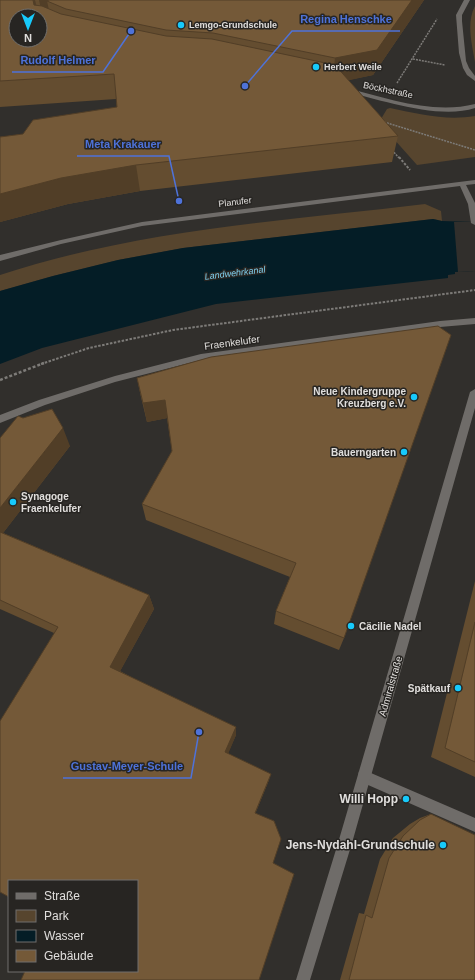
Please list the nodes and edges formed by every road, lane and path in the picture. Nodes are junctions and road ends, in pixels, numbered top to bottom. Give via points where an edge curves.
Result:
1 (467, 0) edge
2 (440, 16) dead end
3 (412, 59) junction
4 (449, 66) dead end
5 (475, 79) edge
6 (394, 88) dead end
7 (343, 90) edge
8 (475, 106) edge
9 (382, 122) edge
10 (390, 148) edge
11 (475, 150) edge
12 (410, 170) dead end
13 (475, 182) edge
14 (462, 184) junction
15 (475, 222) edge
16 (0, 258) edge
17 (475, 290) edge
18 (475, 321) edge
19 (0, 380) edge
20 (475, 392) edge
21 (0, 419) edge
22 (364, 776) junction
23 (475, 825) edge
24 (303, 980) edge

1 - 5 street via 459,15 463,61 466,70
2 - 3 path
3 - 4 path
3 - 6 path
7 - 8 street, Böckhstraße via 437,109 459,110
9 - 11 path
10 - 12 path
13 - 14 street, Planufer
14 - 15 street via 472,204
14 - 16 street, Planufer via 142,224
17 - 19 path via 173,330 89,348
18 - 21 street, Fraenkelufer via 201,357 42,402
20 - 22 street, Admiralstraße
22 - 23 street
22 - 24 street, Admiralstraße

